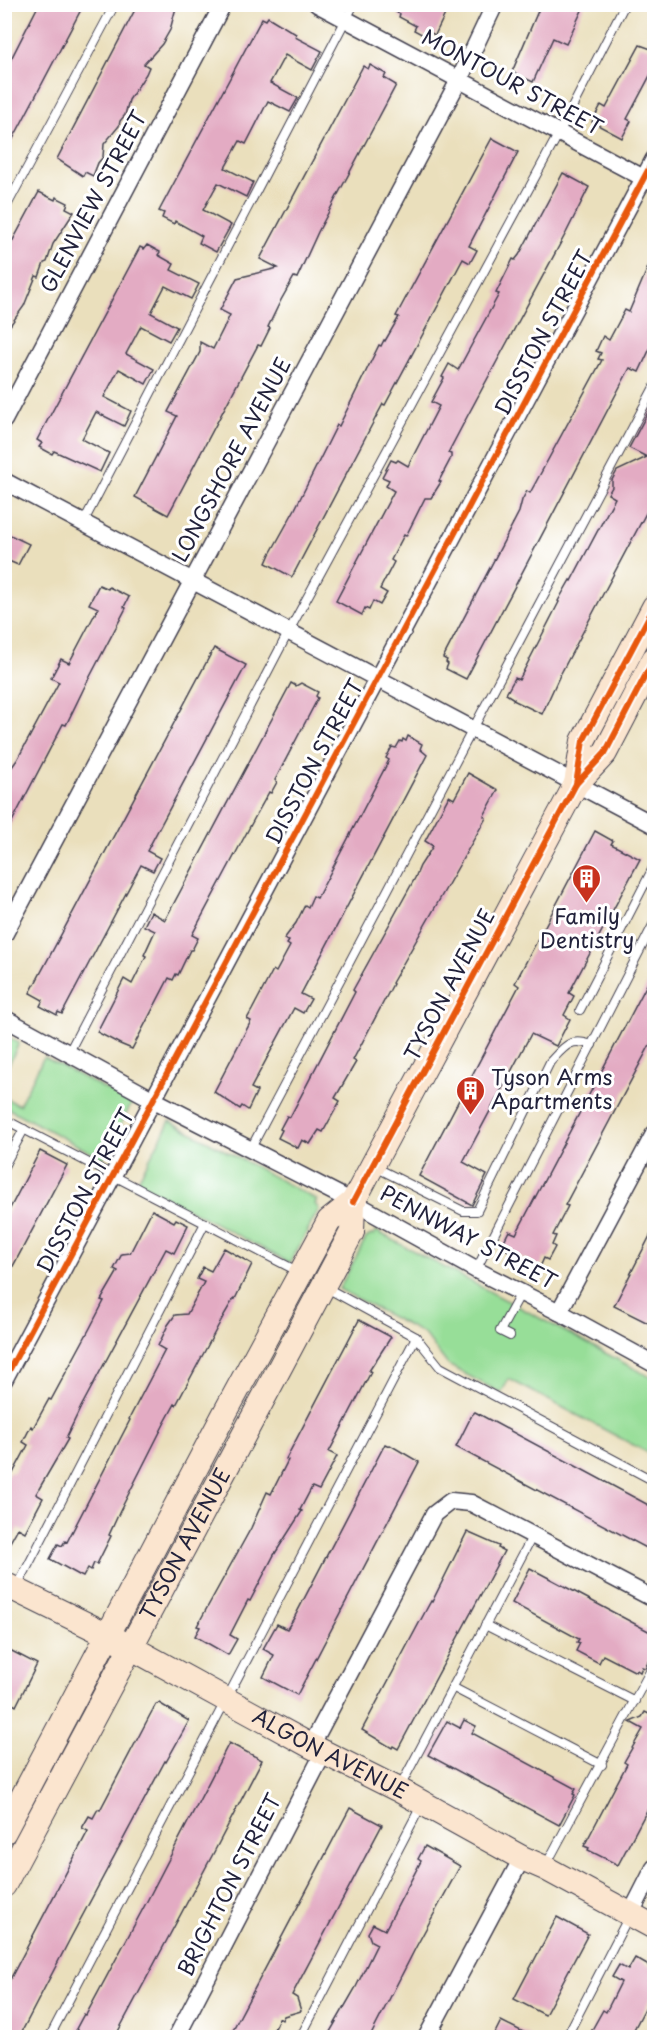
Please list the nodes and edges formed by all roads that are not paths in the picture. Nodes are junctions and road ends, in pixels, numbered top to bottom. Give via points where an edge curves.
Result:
1 (115, 4) edge
2 (223, 4) edge
3 (317, 4) edge
4 (354, 4) edge
5 (495, 4) edge
6 (625, 4) edge
7 (347, 20) junction
8 (459, 80) junction
9 (559, 133) junction
10 (654, 159) edge
11 (650, 181) edge
12 (4, 211) edge
13 (654, 387) edge
14 (4, 420) edge
15 (4, 481) edge
16 (82, 522) junction
17 (193, 581) junction
18 (654, 607) edge
19 (289, 632) junction
20 (654, 660) edge
21 (379, 679) junction
22 (473, 729) junction
23 (576, 784) junction
24 (654, 825) edge
25 (654, 866) edge
26 (654, 923) edge
27 (4, 934) edge
28 (580, 1010) dead end
29 (4, 1018) edge
30 (592, 1045) junction
31 (69, 1052) junction
32 (153, 1100) junction
33 (4, 1119) edge
34 (24, 1129) junction
35 (654, 1134) edge
36 (250, 1150) junction
37 (372, 1165) junction
38 (4, 1166) edge
39 (113, 1175) junction
40 (353, 1202) junction
41 (205, 1222) junction
42 (476, 1270) junction
43 (301, 1273) junction
44 (322, 1286) junction
45 (521, 1293) junction
46 (559, 1312) junction
47 (510, 1336) dead end
48 (416, 1337) junction
49 (654, 1364) edge
50 (4, 1380) edge
51 (226, 1411) junction
52 (250, 1424) junction
53 (654, 1481) edge
54 (532, 1535) junction
55 (10, 1587) edge
56 (654, 1599) edge
57 (485, 1625) junction
58 (108, 1635) junction
59 (132, 1648) junction
60 (654, 1664) edge
61 (452, 1688) junction
62 (227, 1699) junction
63 (635, 1701) junction
64 (317, 1749) junction
65 (602, 1764) junction
66 (399, 1790) junction
67 (423, 1803) junction
68 (4, 1832) edge
69 (522, 1858) junction
70 (545, 1868) junction
71 (654, 1868) edge
72 (8, 1871) edge
73 (631, 1913) junction
74 (654, 1927) edge
75 (49, 2037) edge
76 (176, 2037) edge
77 (300, 2037) edge
78 (426, 2037) edge
79 (566, 2037) edge

1 - 12 lane
2 - 14 street, GLENVIEW STREET
3 - 7 street, MONTOUR STREET
4 - 7 lane
5 - 8 street, LONGSHORE AVENUE
6 - 9 lane
7 - 8 street, MONTOUR STREET
7 - 16 lane
8 - 9 street, MONTOUR STREET
8 - 17 street, LONGSHORE AVENUE
9 - 11 street, MONTOUR STREET
9 - 19 lane
10 - 11 street, DISSTON STREET
11 - 21 street, DISSTON STREET
13 - 22 lane
15 - 16 street
16 - 17 street
17 - 19 street
17 - 27 street, LONGSHORE AVENUE
18 - 23 street, TYSON AVENUE via 584,741
19 - 21 street
19 - 31 lane
20 - 23 street, TYSON AVENUE via 605,753
21 - 22 street
21 - 32 street, DISSTON STREET
22 - 23 street
22 - 36 lane
23 - 24 street
23 - 37 street, TYSON AVENUE
25 - 28 lane
26 - 30 lane
29 - 31 street, PENNWAY STREET
30 - 37 lane via 579,1041 566,1044 550,1062 477,1211 463,1211
30 - 42 lane
31 - 32 street, PENNWAY STREET
32 - 36 street, PENNWAY STREET
32 - 39 street, DISSTON STREET
33 - 34 lane
34 - 38 lane
34 - 39 lane
35 - 46 street
36 - 40 street, PENNWAY STREET
37 - 40 street, TYSON AVENUE
39 - 41 lane
39 - 50 street, DISSTON STREET
40 - 42 street, PENNWAY STREET
40 - 43 street, TYSON AVENUE via 329,1221
40 - 44 street, TYSON AVENUE via 352,1232
41 - 43 lane
41 - 55 lane
42 - 45 street, PENNWAY STREET
43 - 51 street, TYSON AVENUE
44 - 48 lane
44 - 52 street, TYSON AVENUE
45 - 46 street, PENNWAY STREET
45 - 47 lane via 500,1331
46 - 49 street, PENNWAY STREET
48 - 53 lane via 440,1367
48 - 62 lane
51 - 52 street
51 - 58 street, TYSON AVENUE
52 - 59 street, TYSON AVENUE
54 - 56 street
54 - 57 lane
54 - 64 street, BRIGHTON STREET via 471,1503 451,1501 434,1514
55 - 58 street, ALGON AVENUE
57 - 61 lane
57 - 63 lane
58 - 59 street, ALGON AVENUE
58 - 68 street, TYSON AVENUE
59 - 62 street, ALGON AVENUE
59 - 72 street, TYSON AVENUE
60 - 63 lane
61 - 65 lane
61 - 66 lane
62 - 64 street, ALGON AVENUE
62 - 75 lane
63 - 65 lane
64 - 66 street, ALGON AVENUE
64 - 76 street, BRIGHTON STREET
65 - 70 lane
66 - 67 street, ALGON AVENUE
67 - 69 street, ALGON AVENUE
67 - 77 lane
69 - 70 street, ALGON AVENUE
69 - 78 street
70 - 73 street, ALGON AVENUE
71 - 73 street
73 - 74 street, ALGON AVENUE
73 - 79 lane

